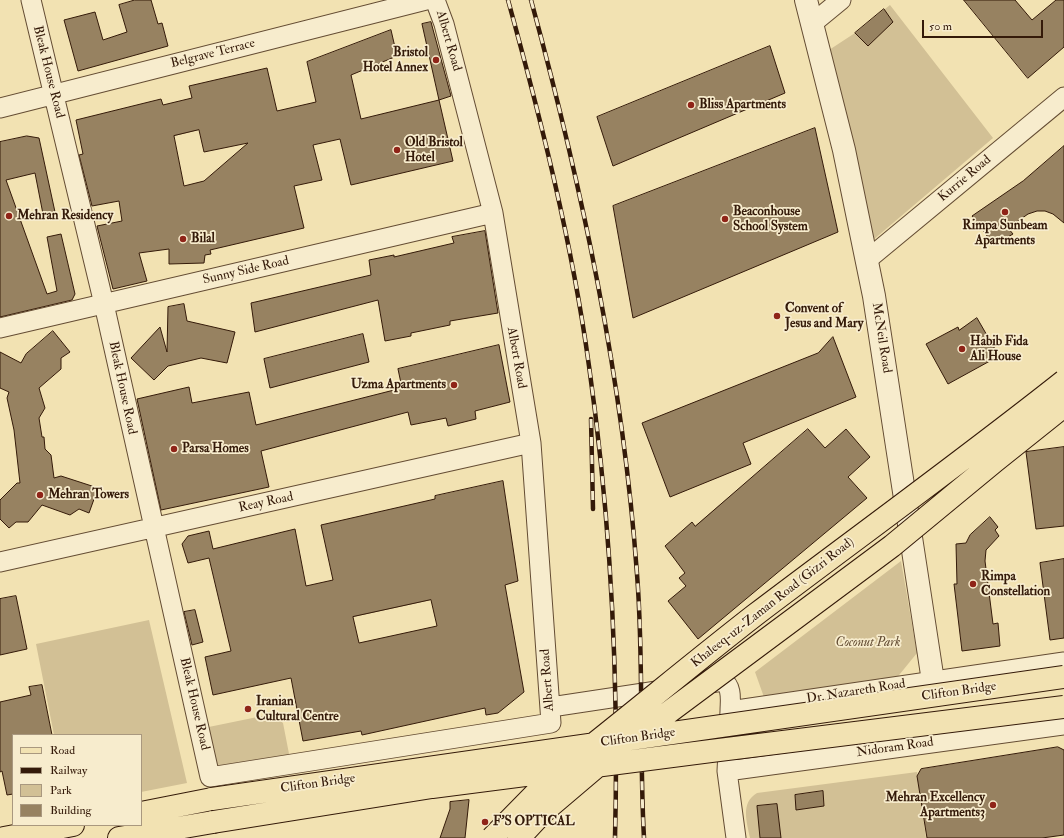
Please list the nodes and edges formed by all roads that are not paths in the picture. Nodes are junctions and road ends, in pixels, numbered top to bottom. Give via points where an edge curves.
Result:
1 (31, 0) edge
2 (426, 0) edge
3 (435, 0) edge
4 (806, 0) edge
5 (841, 0) edge
6 (813, 23) junction
7 (54, 94) junction
8 (1064, 97) edge
9 (0, 108) edge
10 (493, 214) junction
11 (867, 260) junction
12 (104, 304) junction
13 (0, 328) edge
14 (1064, 381) edge
15 (1064, 406) edge
16 (531, 443) junction
17 (153, 527) junction
18 (0, 562) edge
19 (1064, 662) edge
20 (1064, 677) edge
21 (933, 681) junction
22 (1064, 707) edge
23 (730, 711) junction
24 (551, 715) junction
25 (1064, 725) edge
26 (727, 771) junction
27 (142, 813) edge
28 (208, 823) junction
29 (69, 826) edge
30 (4, 838) edge
31 (118, 838) edge
32 (169, 838) edge
33 (492, 838) edge
34 (519, 838) edge
35 (736, 838) edge

1 - 7 street, Bleak House Road
2 - 7 street, Belgrave Terrace
3 - 10 street, Albert Road via 444,24
4 - 6 street, McNeil Road
5 - 6 street
6 - 11 street, McNeil Road via 844,150
7 - 9 street, Belgrave Terrace
7 - 12 street, Bleak House Road
8 - 11 street, Kurrie Road
10 - 12 street, Sunny Side Road
10 - 16 street, Albert Road
11 - 21 street, McNeil Road
12 - 13 street, Sunny Side Road
12 - 17 street, Bleak House Road
14 - 33 main road, Khaleeq-uz-Zaman Road (Gizri Road), bridge via 973,453 908,498 753,617 546,783
15 - 34 main road, Khaleeq-uz-Zaman Road (Gizri Road), bridge via 892,546 656,720 573,785
16 - 17 street, Reay Road
16 - 24 street, Albert Road
17 - 18 street, Reay Road
17 - 24 street, Bleak House Road via 210,777
19 - 21 street, Dr. Nazareth Road
20 - 27 main road, Clifton Bridge, bridge via 212,800
21 - 23 street, Dr. Nazareth Road
22 - 28 main road, Clifton Bridge, bridge via 432,787
23 - 24 street via 730,689 724,681
23 - 26 street
25 - 26 street, Nidoram Road
26 - 35 street
28 - 31 main road
28 - 32 main road
29 - 30 main road

